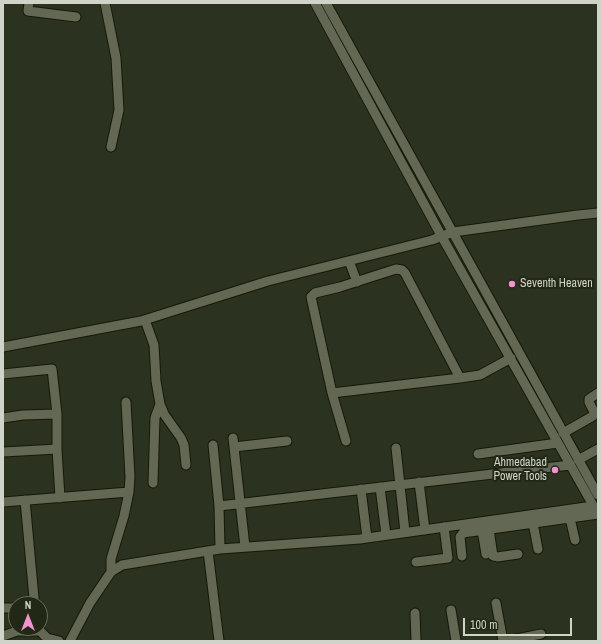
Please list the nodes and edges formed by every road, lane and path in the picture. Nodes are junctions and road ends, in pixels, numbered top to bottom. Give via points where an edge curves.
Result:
1 (29, 3) edge
2 (105, 3) edge
3 (316, 3) edge
4 (326, 3) edge
5 (76, 17) dead end
6 (112, 147) dead end
7 (598, 213) edge
8 (453, 232) junction
9 (442, 237) junction
10 (349, 261) junction
11 (357, 282) junction
12 (145, 320) junction
13 (3, 347) edge
14 (511, 358) junction
15 (3, 374) edge
16 (460, 378) junction
17 (332, 393) junction
18 (598, 393) edge
19 (126, 402) dead end
20 (160, 404) junction
21 (57, 414) junction
22 (3, 418) edge
23 (563, 433) junction
24 (287, 441) dead end
25 (346, 441) dead end
26 (558, 443) junction
27 (213, 444) dead end
28 (396, 448) dead end
29 (57, 449) junction
30 (598, 449) edge
31 (3, 452) edge
32 (478, 454) dead end
33 (574, 462) junction
34 (186, 466) dead end
35 (419, 482) junction
36 (152, 483) dead end
37 (400, 484) junction
38 (380, 487) junction
39 (361, 489) junction
40 (129, 492) junction
41 (598, 495) edge
42 (60, 498) junction
43 (25, 500) junction
44 (3, 502) edge
45 (240, 504) junction
46 (219, 506) junction
47 (596, 511) edge
48 (570, 518) junction
49 (534, 523) junction
50 (444, 527) junction
51 (488, 529) junction
52 (425, 530) junction
53 (405, 532) junction
54 (386, 535) junction
55 (367, 538) junction
56 (575, 540) dead end
57 (245, 547) junction
58 (220, 549) junction
59 (538, 549) dead end
60 (208, 551) junction
61 (498, 551) dead end
62 (486, 554) dead end
63 (518, 554) dead end
64 (462, 556) dead end
65 (416, 562) dead end
66 (111, 572) junction
67 (34, 596) edge
68 (496, 603) dead end
69 (451, 610) dead end
70 (415, 613) dead end
71 (541, 634) dead end
72 (3, 636) edge
73 (59, 641) edge
74 (70, 641) edge
75 (219, 641) edge
76 (416, 641) edge
77 (456, 641) edge
78 (503, 641) edge
79 (507, 641) edge

1 - 5 street via 28,12
2 - 6 street via 116,58 119,110
3 - 9 street
4 - 8 street
7 - 8 street
8 - 9 street
8 - 23 street
9 - 10 street
9 - 14 street
10 - 11 street
10 - 12 street via 268,281
11 - 16 street via 396,269 402,270
11 - 17 street via 315,293 311,297
12 - 13 street
12 - 20 street via 154,345
14 - 16 street via 480,375
14 - 26 street
15 - 21 street via 52,369
16 - 17 street
17 - 25 street
18 - 23 street via 589,399 593,416
19 - 40 street
20 - 34 street via 184,445
20 - 36 street via 155,418
21 - 22 street
21 - 29 street
23 - 33 street
24 - 45 street via 233,443
26 - 32 street
26 - 33 street
27 - 46 street
28 - 37 street
29 - 31 street
29 - 42 street
30 - 33 street
33 - 35 street
33 - 41 street
33 - 47 street
35 - 37 street
35 - 52 street
37 - 38 street
37 - 53 street
38 - 39 street
38 - 54 street
39 - 45 street
39 - 55 street
40 - 42 street
40 - 66 street via 126,511 111,559
42 - 43 street
43 - 44 street
43 - 67 street
45 - 46 street
45 - 57 street
46 - 58 street
47 - 48 street
47 - 50 street
48 - 49 street
48 - 56 street
49 - 51 street
49 - 59 street
50 - 52 street
50 - 65 street via 448,558
51 - 61 street
51 - 62 street
51 - 63 street via 493,556
51 - 64 street via 460,534
52 - 53 street
53 - 54 street
54 - 55 street
55 - 57 street
57 - 58 street
58 - 60 street
60 - 66 street via 122,565
60 - 75 street
66 - 74 street via 90,603
68 - 78 street
69 - 77 street
70 - 76 street
71 - 79 street
72 - 73 street via 17,631 40,631 48,638

